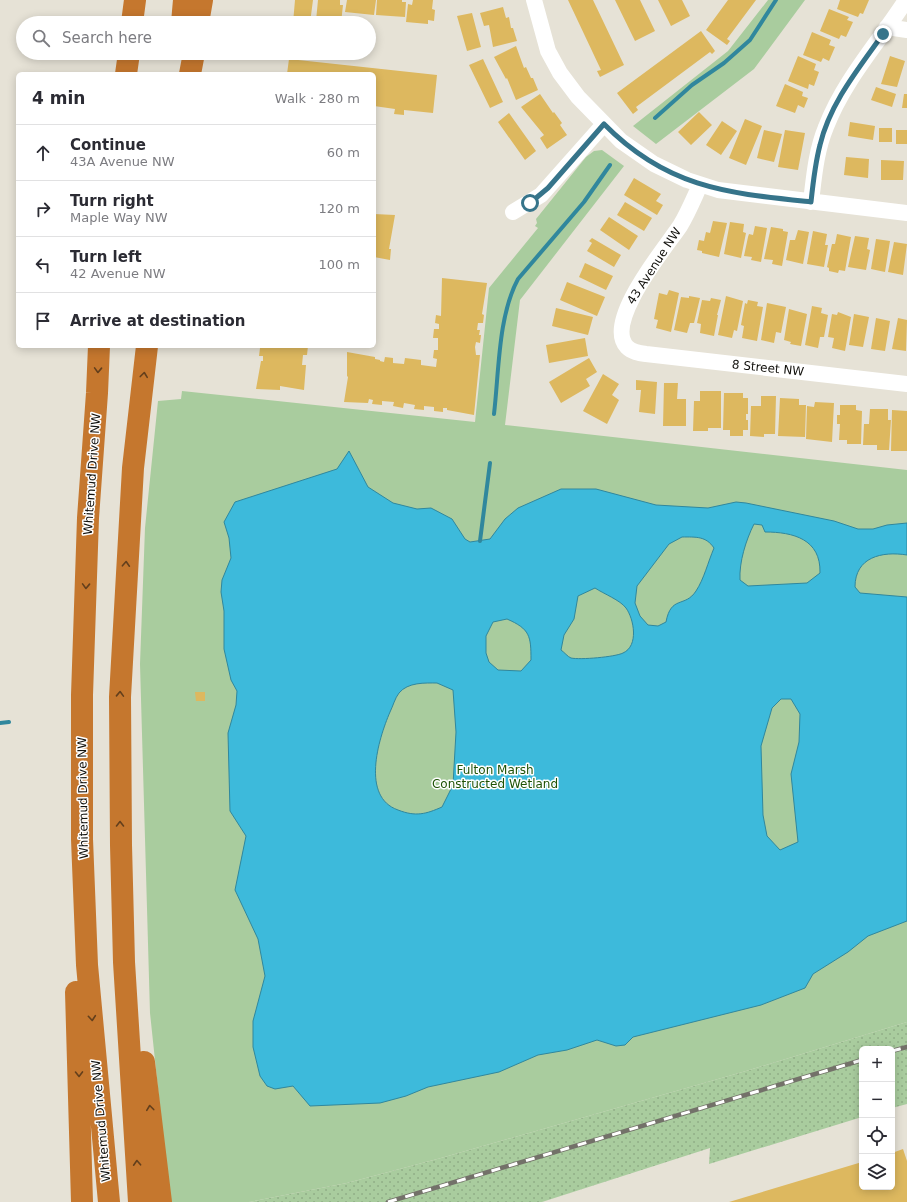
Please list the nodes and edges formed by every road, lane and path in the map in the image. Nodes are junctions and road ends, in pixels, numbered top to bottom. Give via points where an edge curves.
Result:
1 (122, 0) edge
2 (135, 0) edge
3 (184, 0) edge
4 (202, 0) edge
5 (534, 0) edge
6 (906, 0) edge
7 (121, 16) edge
8 (133, 16) edge
9 (183, 16) edge
10 (199, 16) edge
11 (887, 27) junction
12 (907, 30) edge
13 (117, 60) edge
14 (128, 60) edge
15 (178, 60) edge
16 (193, 60) edge
17 (116, 72) edge
18 (126, 72) edge
19 (176, 72) edge
20 (190, 72) edge
21 (604, 124) junction
22 (700, 184) junction
23 (811, 202) junction
24 (512, 212) dead end
25 (907, 214) edge
26 (99, 348) edge
27 (147, 348) edge
28 (630, 350) joint
29 (907, 384) edge
30 (82, 839) junction
31 (120, 845) junction
32 (82, 1202) edge
33 (109, 1202) edge
34 (139, 1202) edge
35 (161, 1202) edge

1 - 7 highway
2 - 8 highway
3 - 9 highway
4 - 10 highway
5 - 21 street via 548,51 560,73 578,97
6 - 11 street
11 - 12 street
11 - 23 street via 842,93 828,123 820,145
13 - 17 highway
14 - 18 highway
15 - 19 highway
16 - 20 highway
21 - 22 street via 637,153 666,170
21 - 24 street via 541,195
22 - 23 street via 734,193
22 - 28 street, 43 Avenue NW via 680,226 639,286 626,310 622,336
23 - 25 street
26 -> 30 highway, Whitemud Drive NW via 88,518 82,695
31 -> 27 highway via 122,638 133,468
28 - 29 street, 8 Street NW via 712,363
30 -> 32 highway via 76,993
30 -> 33 highway, Whitemud Drive NW via 88,965
34 -> 31 highway via 124,962
35 -> 31 highway

